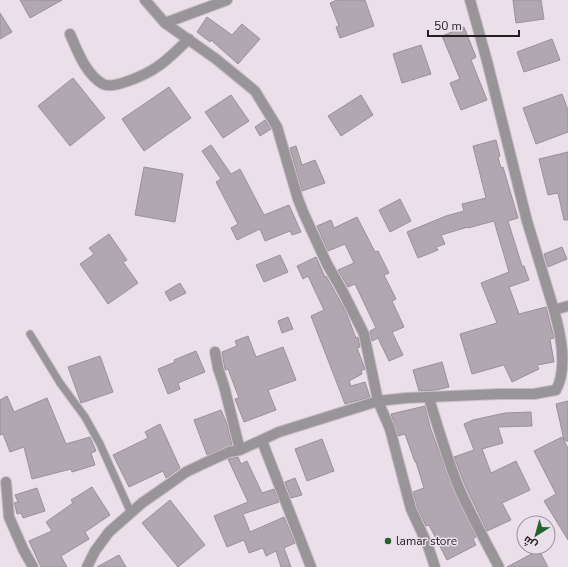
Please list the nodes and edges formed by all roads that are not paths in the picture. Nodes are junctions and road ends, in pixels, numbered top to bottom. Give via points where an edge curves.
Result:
1 (145, 0) edge
2 (227, 0) edge
3 (470, 0) edge
4 (165, 23) junction
5 (70, 34) dead end
6 (189, 39) junction
7 (568, 306) edge
8 (554, 310) junction
9 (30, 334) dead end
10 (214, 352) dead end
11 (429, 398) junction
12 (378, 401) junction
13 (262, 441) junction
14 (240, 450) junction
15 (6, 482) dead end
16 (130, 513) junction
17 (33, 567) edge
18 (86, 567) edge
19 (311, 567) edge
20 (435, 567) edge
21 (499, 567) edge

1 - 4 street
2 - 4 street
3 - 8 street via 527,221
4 - 6 street
5 - 6 street via 87,68 95,79 107,86 116,85 158,67
6 - 12 street via 255,91 277,128 301,207 327,264 364,334
7 - 8 street
8 - 11 street via 563,344 565,364 562,381 556,390 534,394
9 - 16 lane via 60,383 85,417 100,444
10 - 14 street
11 - 12 street
11 - 21 street via 459,487
12 - 13 street via 293,427
12 - 20 street via 390,429 411,509
13 - 14 street
13 - 19 street
14 - 16 street via 229,452 186,472
15 - 17 street via 9,517
16 - 18 street via 109,532

